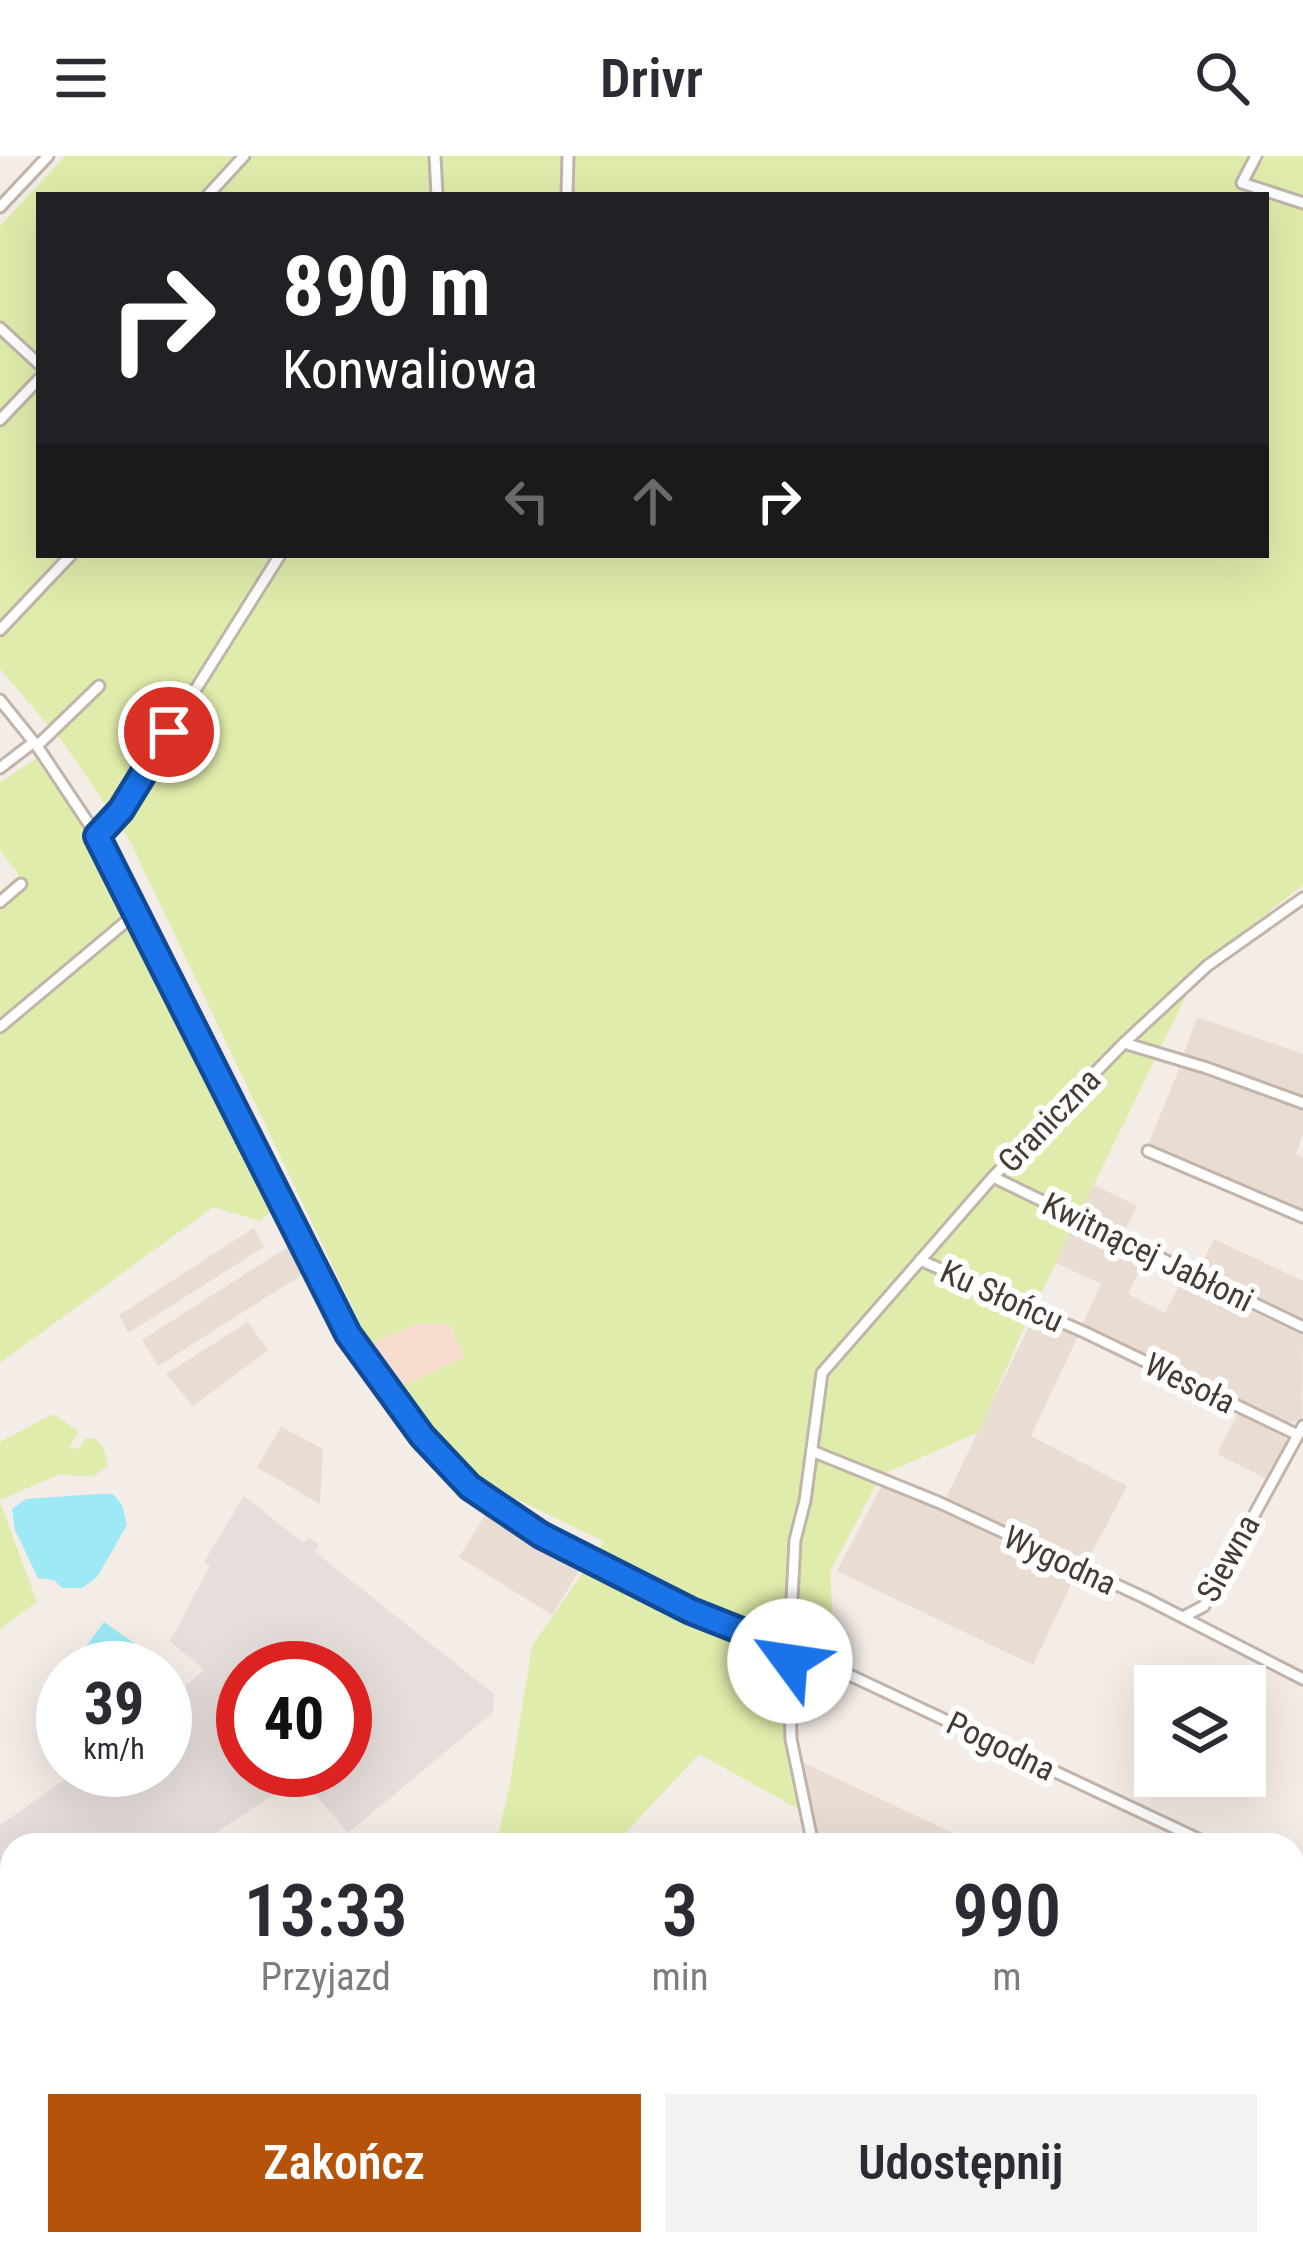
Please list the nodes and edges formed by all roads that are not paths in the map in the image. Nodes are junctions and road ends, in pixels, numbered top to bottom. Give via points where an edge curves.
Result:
1 (48, 156) edge
2 (244, 156) edge
3 (435, 156) edge
4 (568, 156) edge
5 (1256, 156) edge
6 (211, 192) edge
7 (437, 192) edge
8 (567, 192) edge
9 (1303, 203) edge
10 (0, 207) edge
11 (0, 328) edge
12 (36, 361) edge
13 (36, 382) edge
14 (0, 420) edge
15 (68, 558) edge
16 (278, 558) edge
17 (0, 630) edge
18 (98, 686) dead end
19 (0, 700) edge
20 (35, 744) junction
21 (0, 768) edge
22 (97, 836) junction
23 (22, 884) dead end
24 (1303, 898) edge
25 (0, 902) edge
26 (135, 914) junction
27 (0, 1027) edge
28 (1124, 1043) junction
29 (1303, 1103) edge
30 (1148, 1151) dead end
31 (993, 1177) junction
32 (1303, 1217) edge
33 (920, 1259) junction
34 (1303, 1327) edge
35 (1084, 1332) joint
36 (1300, 1430) edge
37 (812, 1451) junction
38 (1180, 1616) junction
39 (790, 1652) junction
40 (1303, 1679) edge
41 (810, 1833) edge
42 (1185, 1833) edge

1 - 10 street
2 - 6 street
3 - 7 street
4 - 8 street
5 - 9 street via 1242,183
11 - 12 street
13 - 14 street
15 - 17 street
16 - 22 street
18 - 20 street
19 - 20 street, Pogodna
20 - 21 street
20 - 22 street, Pogodna
22 - 26 street, Pogodna
23 - 25 street
24 - 28 street, Graniczna via 1207,966
26 - 27 street
26 - 39 street, Pogodna via 348,1334 440,1456 470,1487 566,1550
28 - 29 street
28 - 31 street, Graniczna
30 - 32 street
31 - 33 street, Graniczna
31 - 34 street, Kwitnącej Jabłoni
33 - 35 street, Ku Słońcu
33 - 37 street, Graniczna via 822,1373
35 - 36 street, Wesoła
36 - 38 street, Siewna via 1204,1606
37 - 38 street, Wygodna
37 - 39 street via 795,1540
38 - 40 street, Wygodna
39 - 41 street via 791,1739
39 - 42 street, Pogodna

